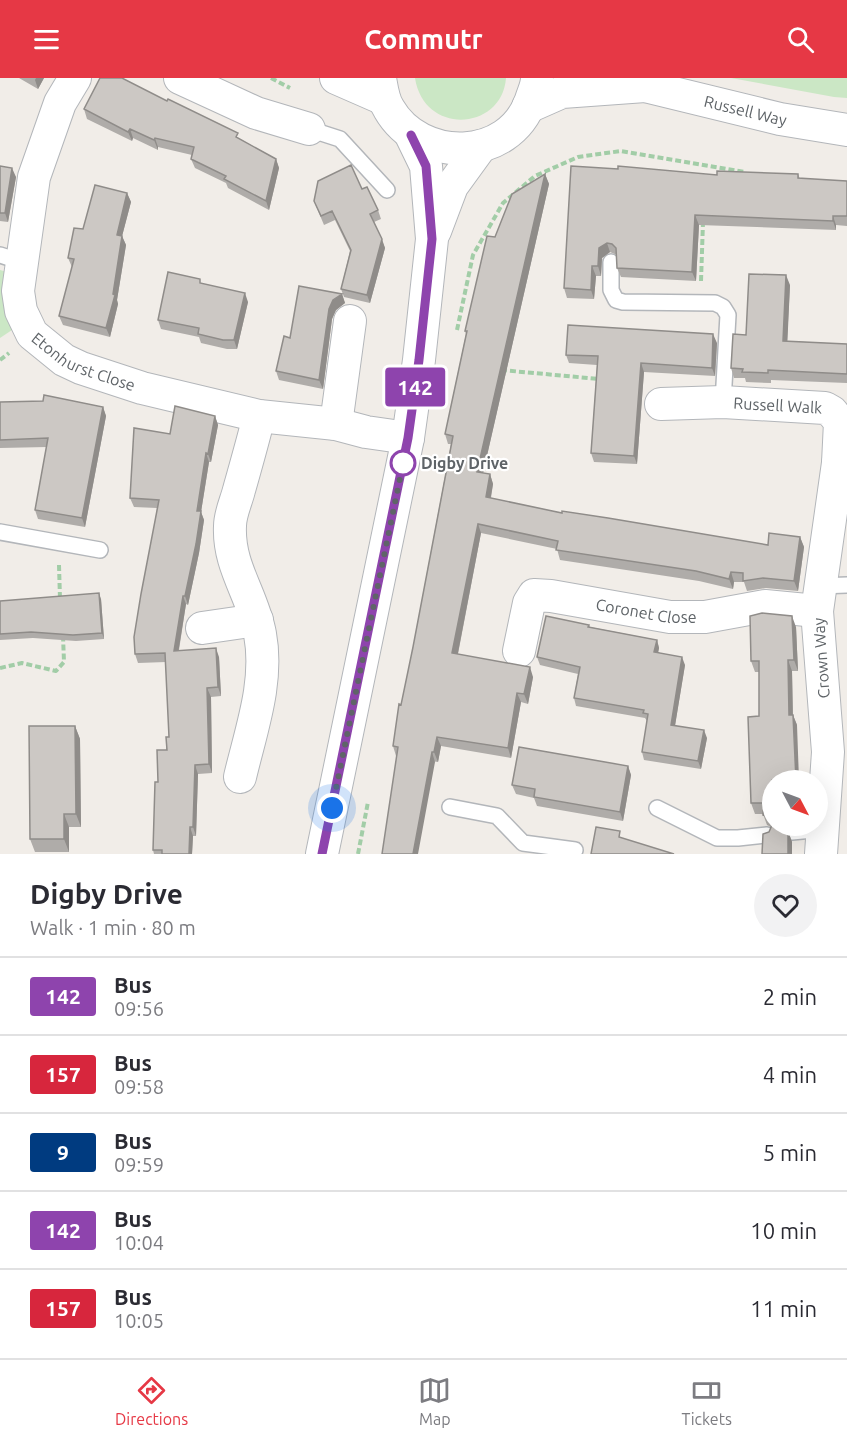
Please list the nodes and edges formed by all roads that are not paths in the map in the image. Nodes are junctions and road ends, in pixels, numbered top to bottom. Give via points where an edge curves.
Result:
1 (75, 78) edge
2 (180, 78) edge
3 (336, 78) edge
4 (636, 82) edge
5 (382, 89) edge
6 (533, 93) edge
7 (309, 129) joint
8 (847, 130) edge
9 (411, 135) junction
10 (481, 146) junction
11 (387, 190) dead end
12 (432, 239) junction
13 (11, 258) edge
14 (611, 262) edge
15 (350, 321) dead end
16 (723, 402) junction
17 (661, 404) dead end
18 (260, 416) junction
19 (336, 424) junction
20 (408, 438) junction
21 (843, 463) edge
22 (0, 532) edge
23 (100, 550) dead end
24 (828, 594) edge
25 (257, 620) junction
26 (202, 628) dead end
27 (519, 651) dead end
28 (240, 777) dead end
29 (450, 807) dead end
30 (657, 808) dead end
31 (762, 836) edge
32 (804, 836) edge
33 (822, 842) edge
34 (522, 848) edge
35 (576, 850) dead end
36 (322, 854) edge

1 - 13 street, Etonhurst Close via 60,103
2 - 7 street via 256,113
3 - 5 street
4 - 6 street, Russell Way
4 - 8 street, Russell Way via 780,119
5 - 9 street via 400,124
6 - 10 street via 512,129
7 - 11 lane via 340,139
9 - 10 street via 453,150
9 - 12 street via 426,166
10 - 12 street via 452,186
12 - 20 street
13 - 18 street, Etonhurst Close via 21,311 32,334 63,360 142,388
14 - 16 lane via 610,290 616,300 715,303 723,308 728,315
15 - 19 street
16 - 17 street, Russell Walk
16 - 21 street, Russell Walk via 825,408 840,422
18 - 19 street, Etonhurst Close
18 - 25 street via 230,523 230,548
19 - 20 street, Etonhurst Close
20 - 36 street
21 - 24 street, Crown Way
22 - 23 lane
24 - 27 street, Coronet Close via 705,617 670,617 534,595 528,603
24 - 33 street, Crown Way via 828,752
25 - 26 street
25 - 28 street via 264,659 263,680
29 - 34 lane via 497,816
30 - 31 lane via 717,838
32 - 33 lane
34 - 35 lane

